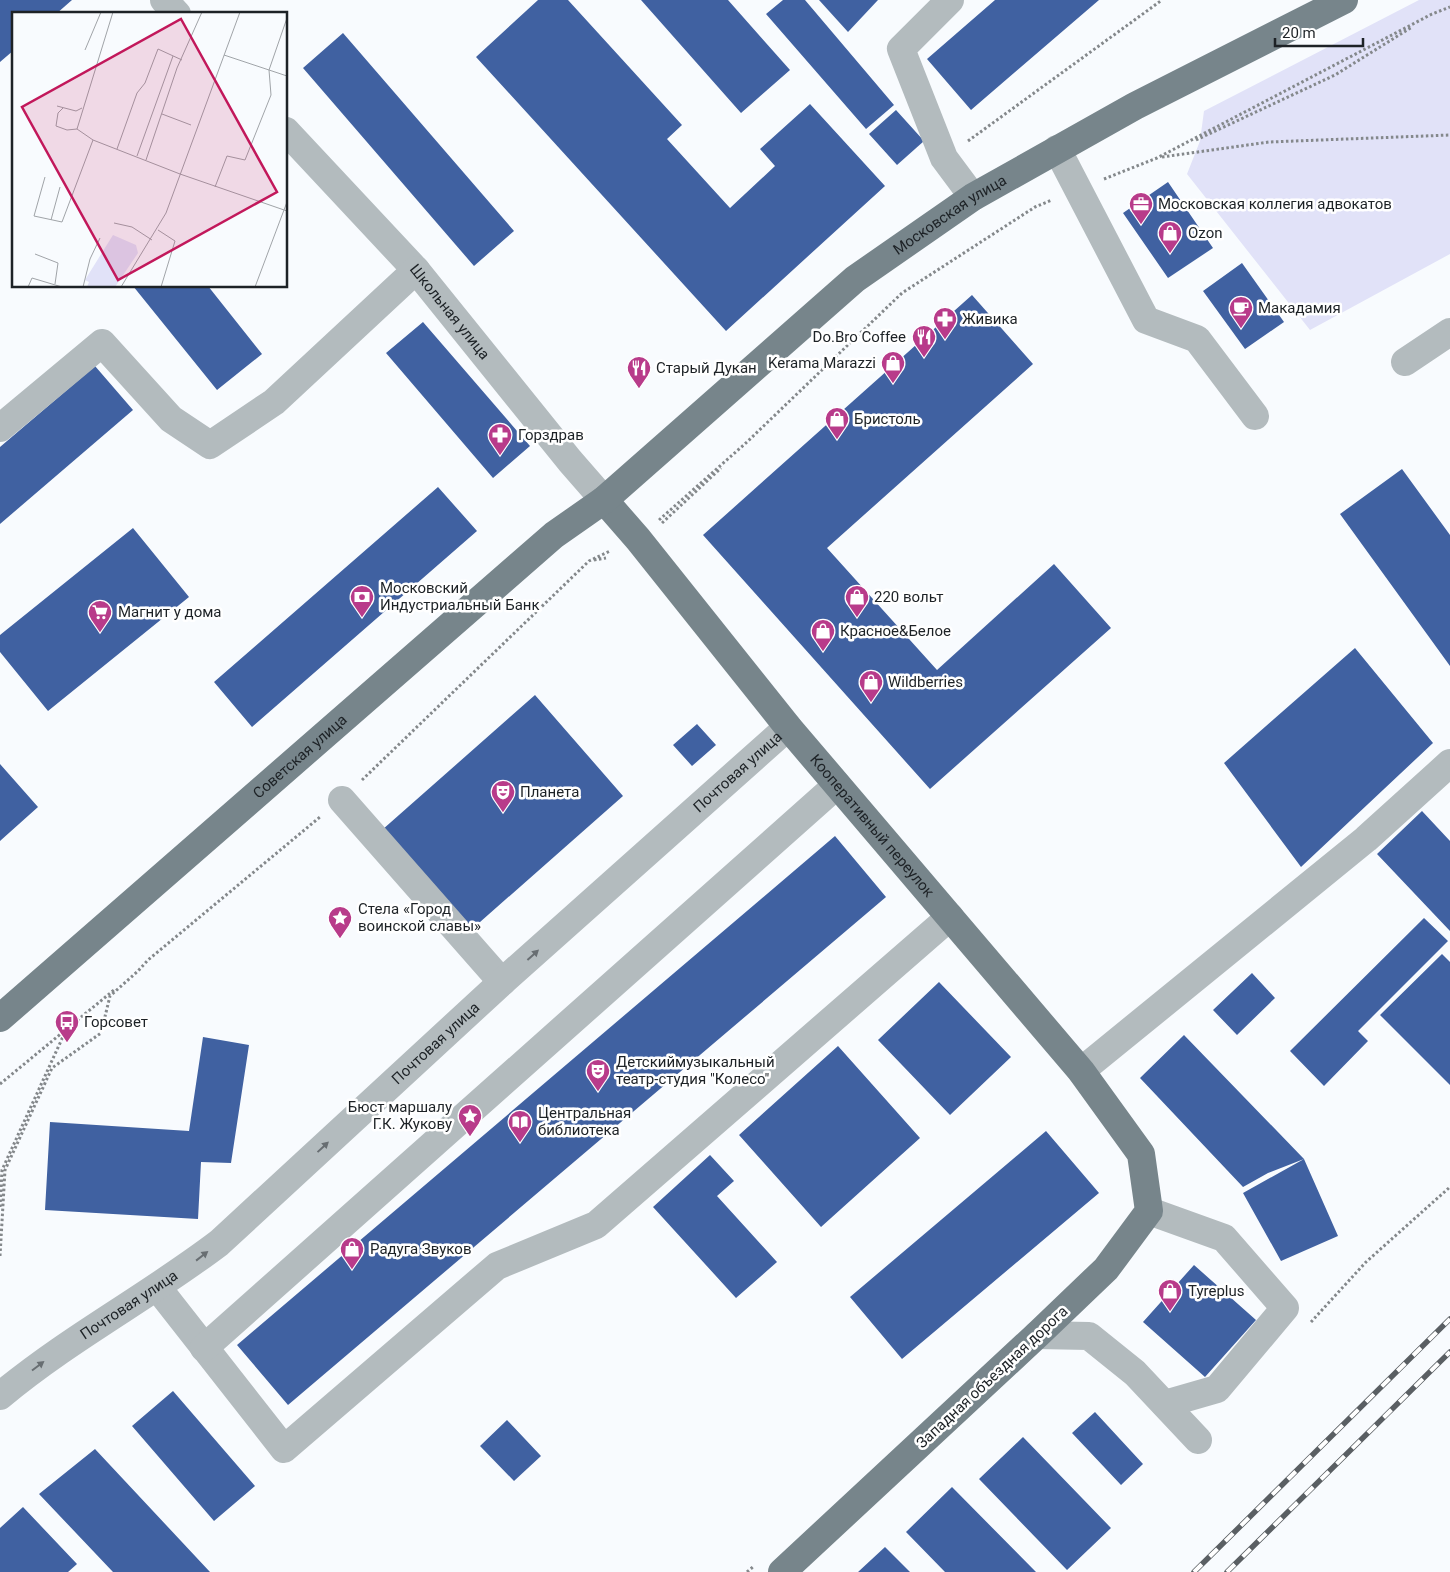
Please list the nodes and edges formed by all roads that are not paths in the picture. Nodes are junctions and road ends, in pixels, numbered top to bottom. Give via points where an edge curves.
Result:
1 (164, 0) edge
2 (950, 0) edge
3 (1344, 0) edge
4 (175, 12) edge
5 (288, 133) edge
6 (1057, 149) junction
7 (973, 197) junction
8 (416, 270) junction
9 (1450, 332) edge
10 (1405, 362) dead end
11 (1255, 416) dead end
12 (0, 428) edge
13 (604, 500) junction
14 (788, 727) junction
15 (1450, 763) edge
16 (837, 785) junction
17 (342, 800) road end
18 (950, 917) junction
19 (502, 982) junction
20 (0, 1018) edge
21 (1081, 1071) junction
22 (1149, 1211) junction
23 (157, 1287) junction
24 (1037, 1335) junction
25 (204, 1348) junction
26 (0, 1396) edge
27 (1165, 1404) junction
28 (1198, 1440) dead end
29 (782, 1572) edge

1 - 4 street
2 - 7 street via 901,49 944,158
3 - 6 main road, Московская улица
5 - 8 street, Школьная улица
6 - 7 main road, Московская улица
6 - 11 street via 1146,320 1197,339
7 - 13 main road, Московская улица via 854,279
8 - 12 street via 274,402 210,445 171,419 102,343
8 - 13 street, Школьная улица
9 - 10 street
13 - 14 main road, Кооперативный переулок
13 - 20 main road, Советская улица via 554,535
14 - 16 main road, Кооперативный переулок
19 -> 14 street, Почтовая улица
15 - 21 street via 1366,839
16 - 18 main road, Кооперативный переулок
16 - 25 street
17 - 19 street
18 - 21 main road, Кооперативный переулок
18 - 25 street via 596,1225 497,1266 284,1449
23 -> 19 street, Почтовая улица via 219,1243
21 - 22 main road, Кооперативный переулок via 1141,1154
22 - 24 main road, Западная объездная дорога via 1106,1269
22 - 27 street via 1224,1238 1285,1308 1217,1389
23 - 25 street
26 -> 23 street, Почтовая улица via 57,1352
24 - 27 street via 1089,1336 1135,1373
24 - 29 main road, Западная объездная дорога
27 - 28 street

